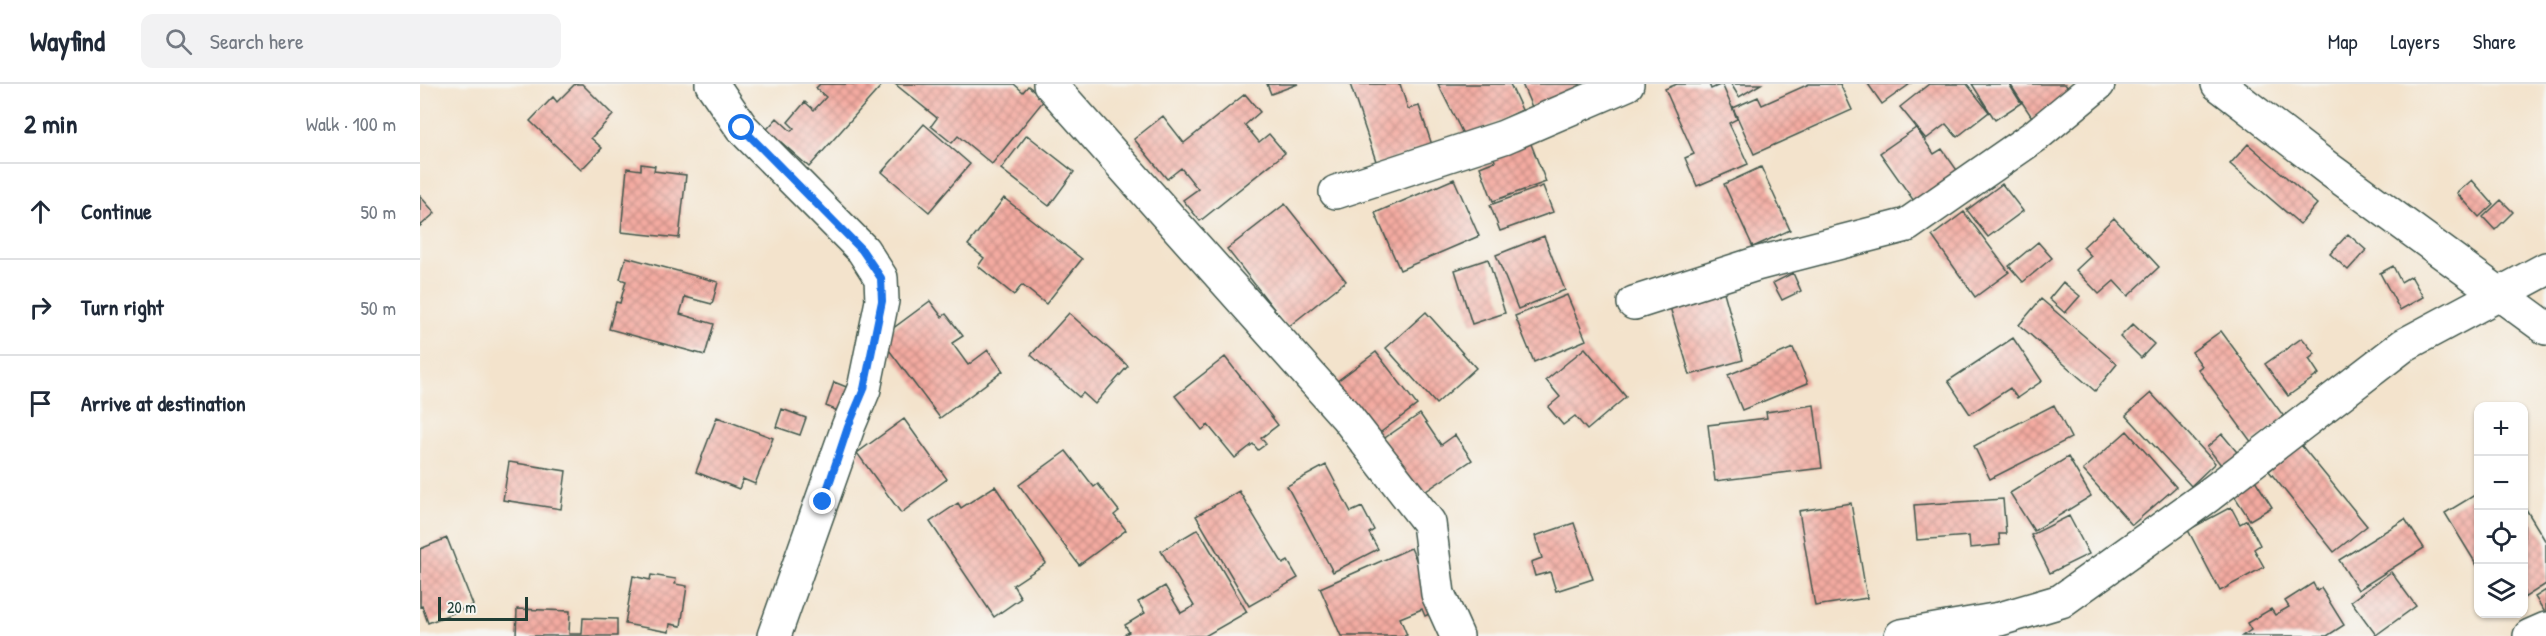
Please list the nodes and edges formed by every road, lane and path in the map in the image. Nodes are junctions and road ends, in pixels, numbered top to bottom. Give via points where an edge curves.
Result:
1 (712, 84) edge
2 (1050, 84) edge
3 (1627, 84) edge
4 (2098, 84) edge
5 (2218, 84) edge
6 (1336, 192) dead end
7 (2546, 269) edge
8 (2502, 294) junction
9 (1634, 303) dead end
10 (2546, 328) edge
11 (2546, 629) edge
12 (774, 636) edge
13 (1457, 636) edge
14 (1901, 636) edge
15 (2530, 636) edge

1 - 12 street via 742,128 862,250 881,278 882,301 864,389
2 - 13 street via 1346,416 1429,523 1438,594
3 - 6 street via 1504,137
4 - 9 street via 2036,136 1907,225 1756,264
5 - 8 street
7 - 8 street
8 - 10 street
8 - 14 street via 2404,345 2209,495 2061,601 2000,619
11 - 15 street

